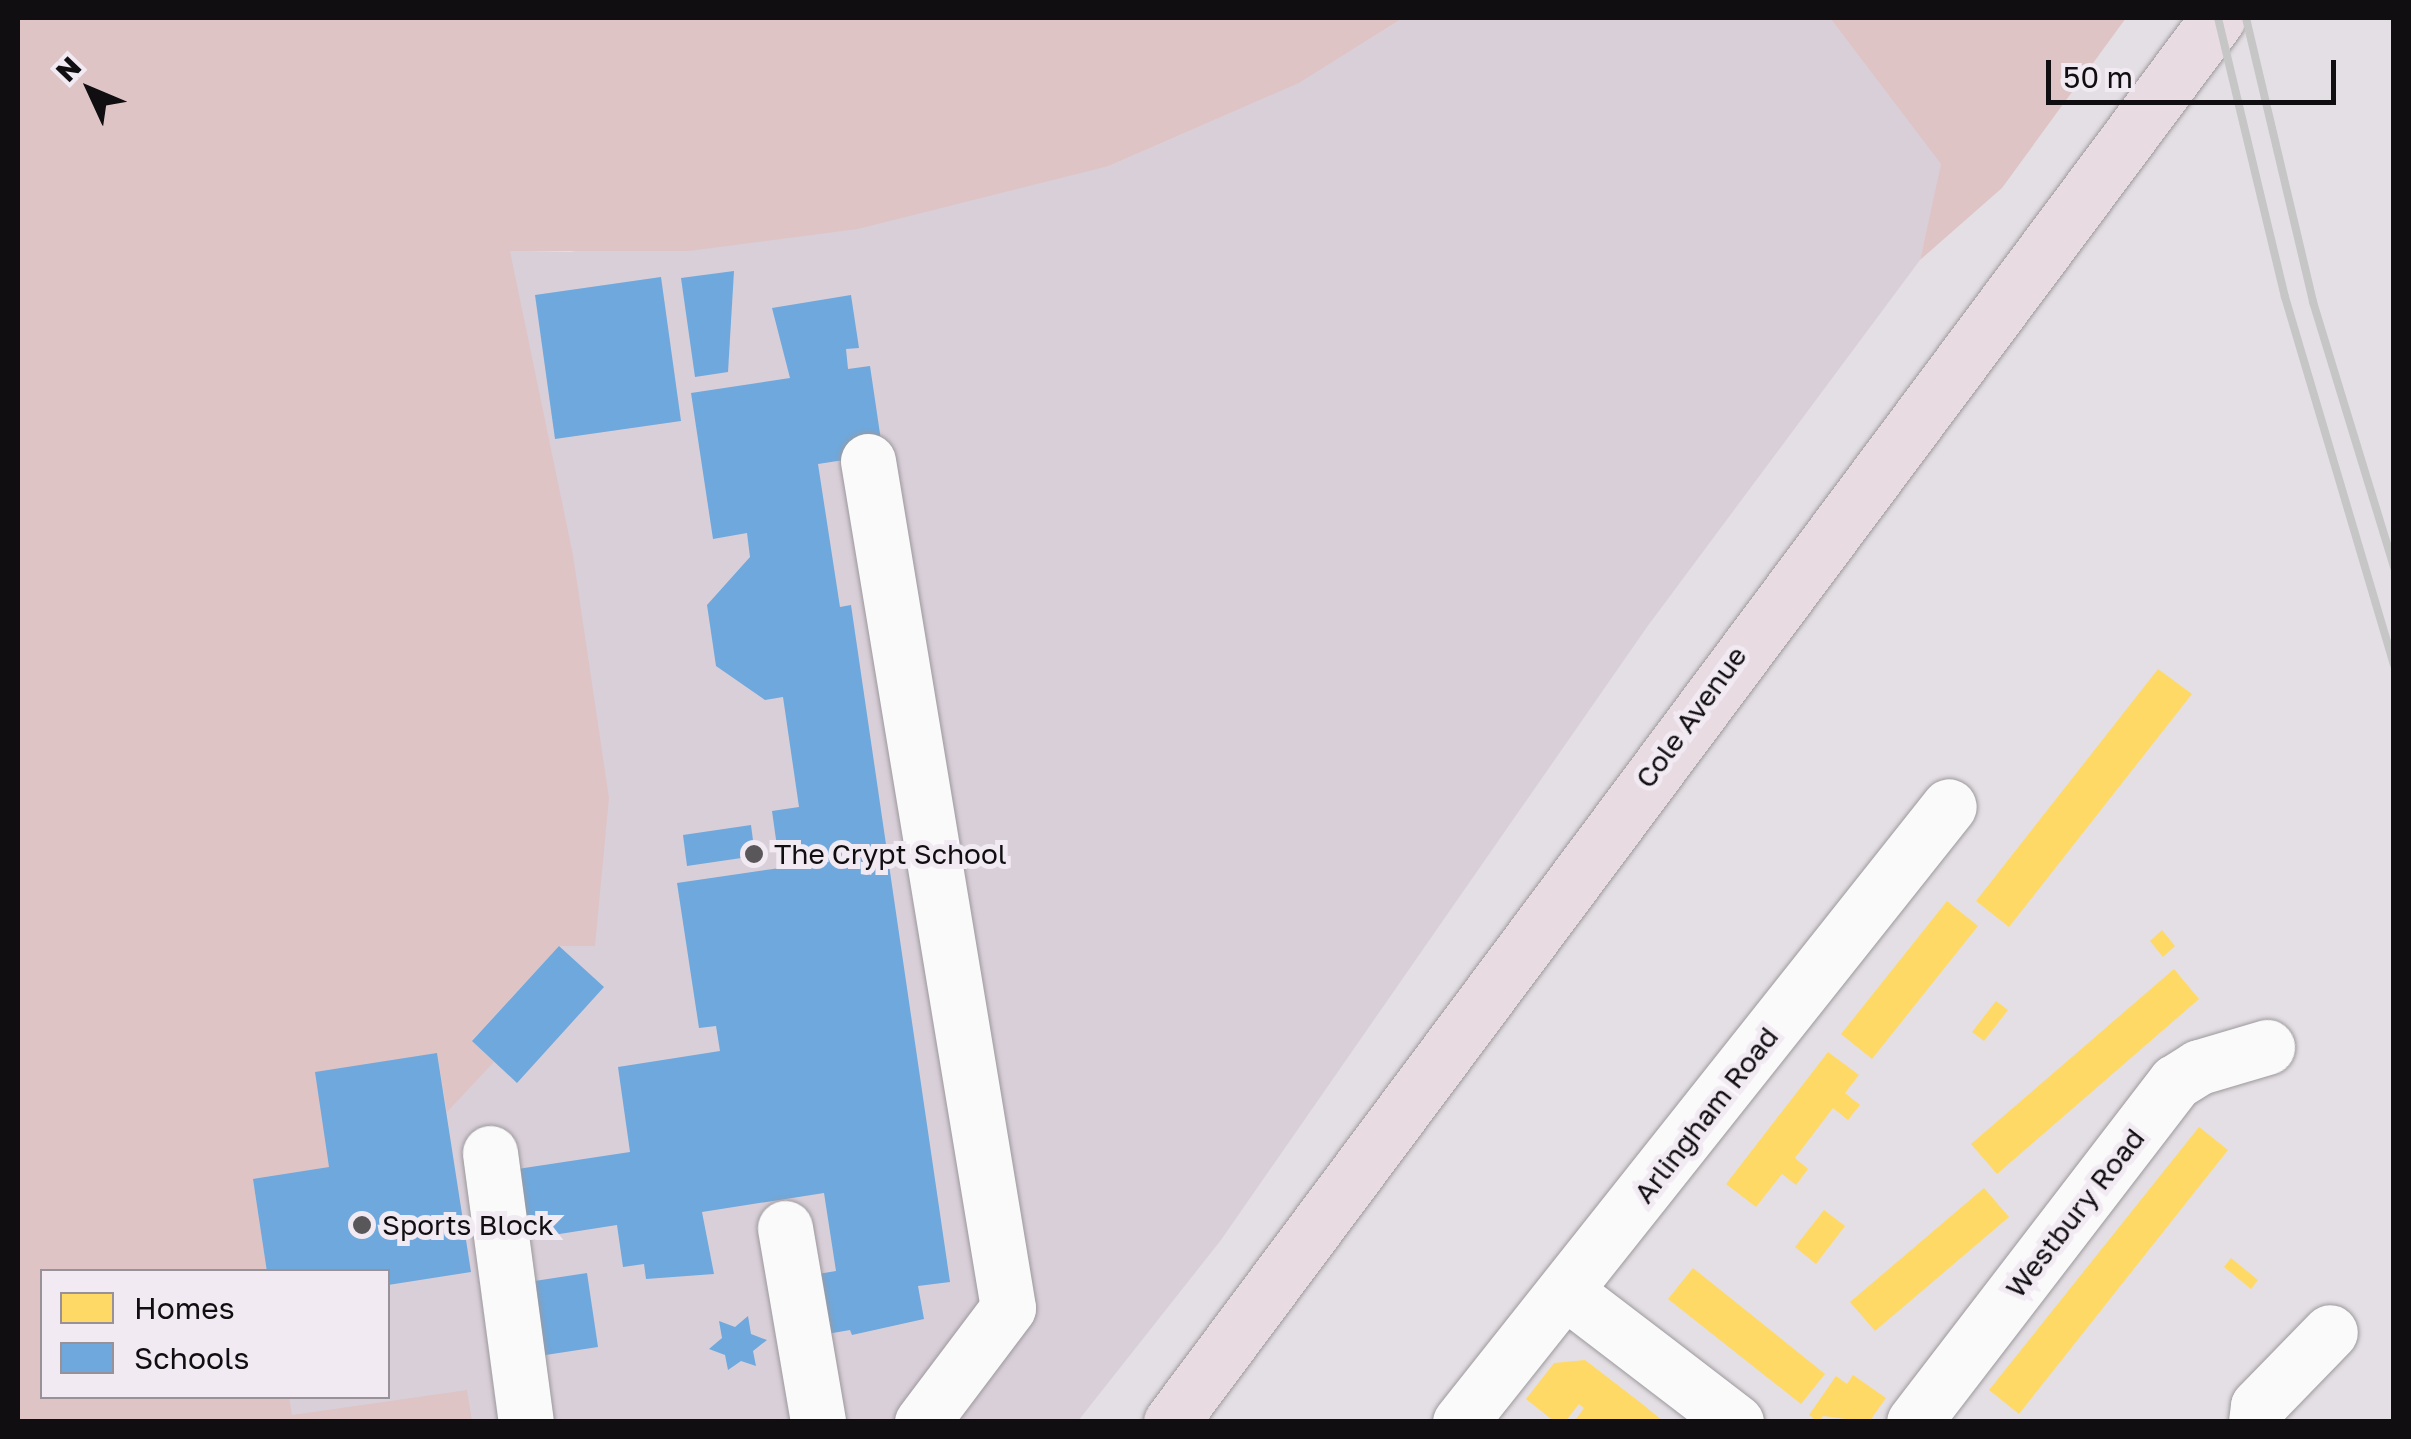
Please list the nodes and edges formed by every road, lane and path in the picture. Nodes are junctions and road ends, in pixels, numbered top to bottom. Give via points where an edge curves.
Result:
1 (2218, 18) edge
2 (868, 461) dead end
3 (1949, 806) dead end
4 (2267, 1046) dead end
5 (490, 1152) dead end
6 (785, 1228) dead end
7 (1566, 1292) junction
8 (2330, 1332) dead end
9 (526, 1422) edge
10 (818, 1422) edge
11 (922, 1422) edge
12 (1171, 1422) edge
13 (1460, 1422) edge
14 (1736, 1422) edge
15 (1914, 1422) edge
16 (2256, 1422) edge

1 - 12 highway, Cole Avenue
2 - 11 street via 1008,1308
3 - 7 street, Arlingham Road
4 - 15 street, Westbury Road via 2199,1067 2175,1082
5 - 9 street
6 - 10 street
7 - 13 street, Arlingham Road
7 - 14 street
8 - 16 street via 2258,1406

